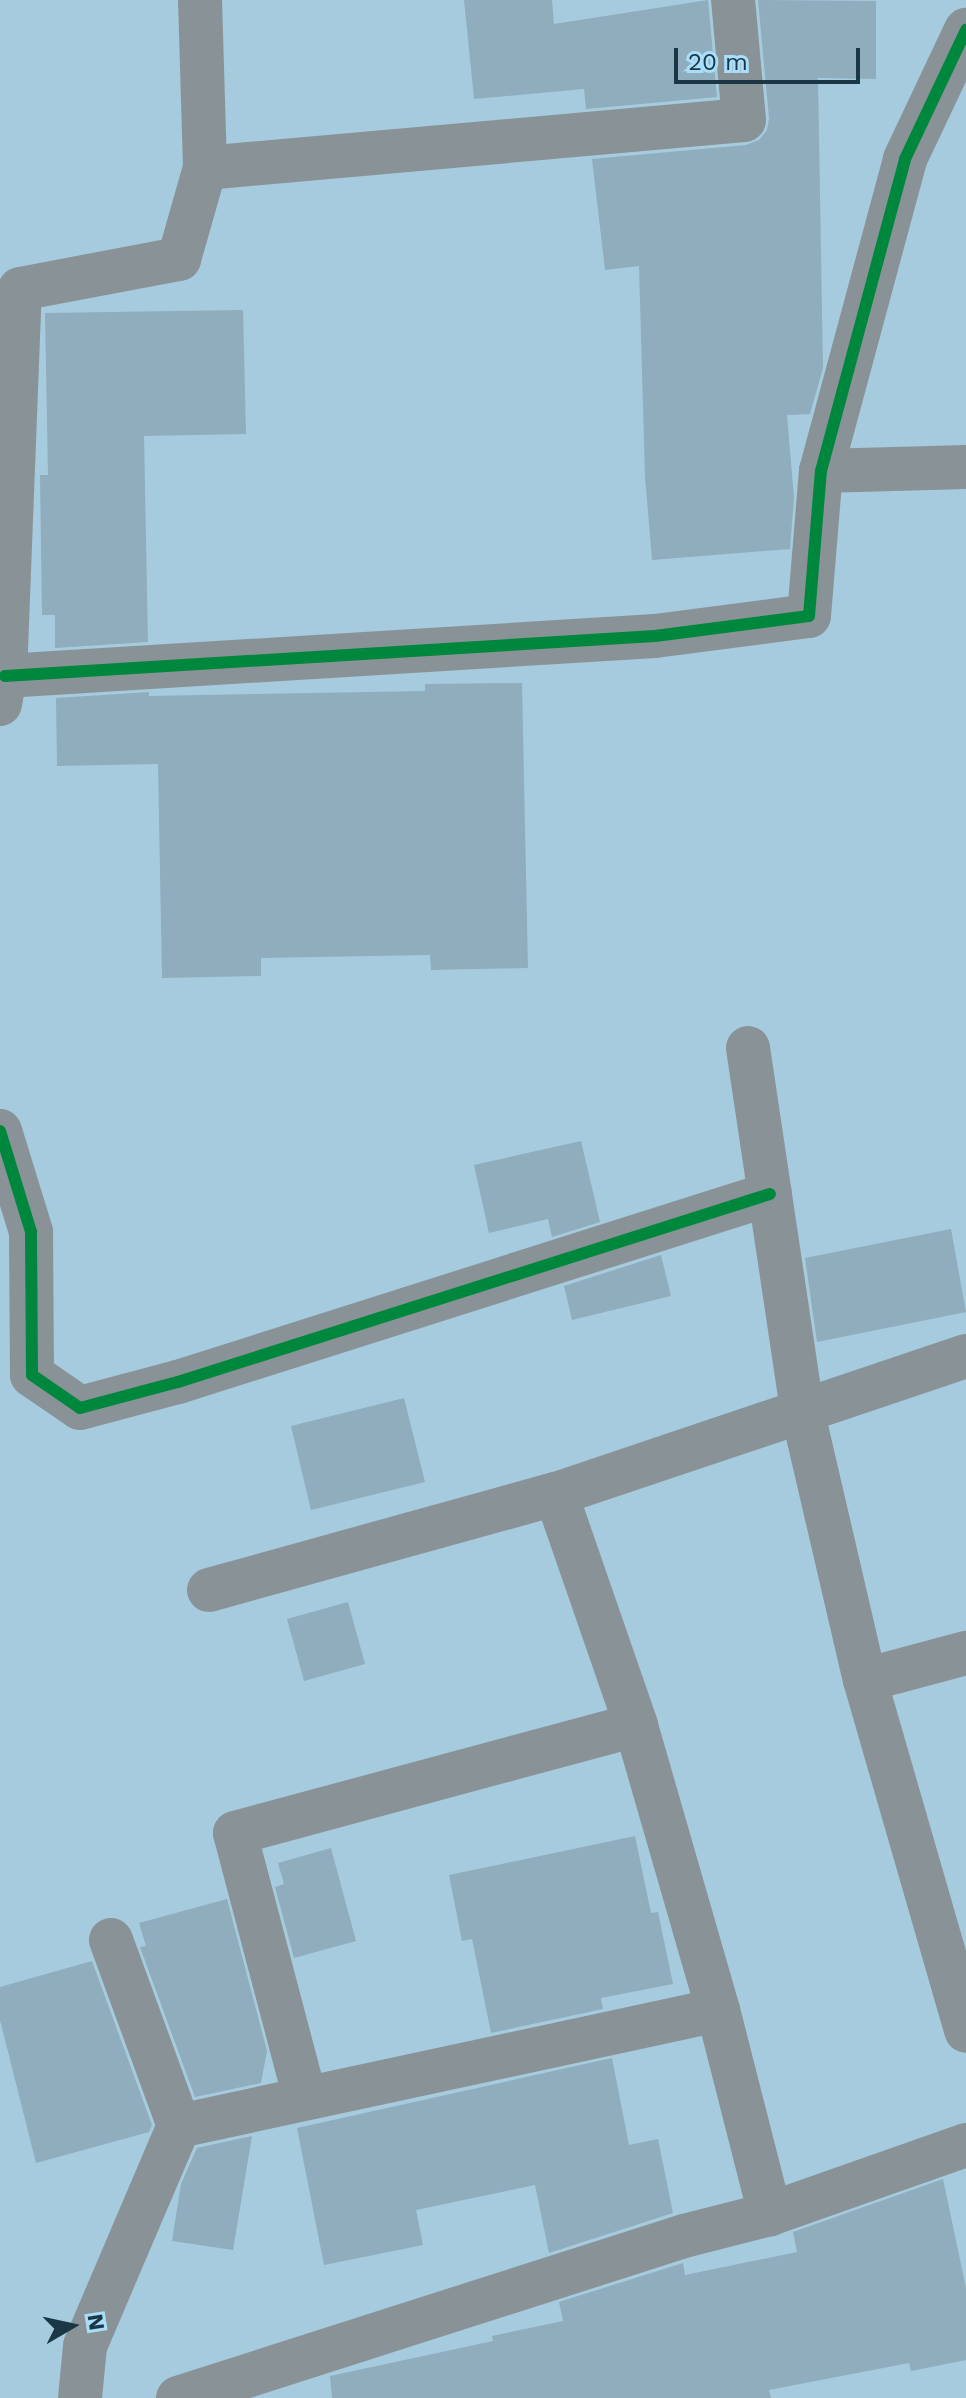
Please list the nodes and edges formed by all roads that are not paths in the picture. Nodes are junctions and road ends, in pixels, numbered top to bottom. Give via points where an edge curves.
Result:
1 (200, 0) edge
2 (733, 0) edge
3 (966, 30) edge
4 (205, 168) junction
5 (10, 289) edge
6 (966, 467) edge
7 (821, 471) junction
8 (2, 690) edge
9 (748, 1048) dead end
10 (0, 1131) edge
11 (770, 1194) junction
12 (966, 1356) edge
13 (16, 1376) edge
14 (803, 1414) junction
15 (556, 1494) junction
16 (209, 1590) dead end
17 (966, 1653) edge
18 (865, 1680) junction
19 (636, 1725) junction
20 (111, 1940) dead end
21 (718, 2010) junction
22 (966, 2031) edge
23 (305, 2098) junction
24 (179, 2126) junction
25 (966, 2145) edge
26 (770, 2214) junction
27 (80, 2398) edge
28 (178, 2398) edge

1 - 4 street
2 - 4 street via 744,120
3 - 7 street via 905,159
4 - 5 street via 179,259
5 - 8 street
6 - 7 street
7 - 8 street via 809,616 655,636
9 - 11 street
10 - 13 street via 31,1232
11 - 13 street via 178,1382 80,1408
11 - 14 street
12 - 14 street
14 - 15 street
14 - 18 street
15 - 16 street
15 - 19 street
17 - 18 street
18 - 22 street
19 - 21 street
19 - 23 street via 235,1833
20 - 24 street
21 - 23 street
21 - 26 street
23 - 24 street
24 - 27 street via 85,2346
25 - 26 street
26 - 28 street via 684,2236

